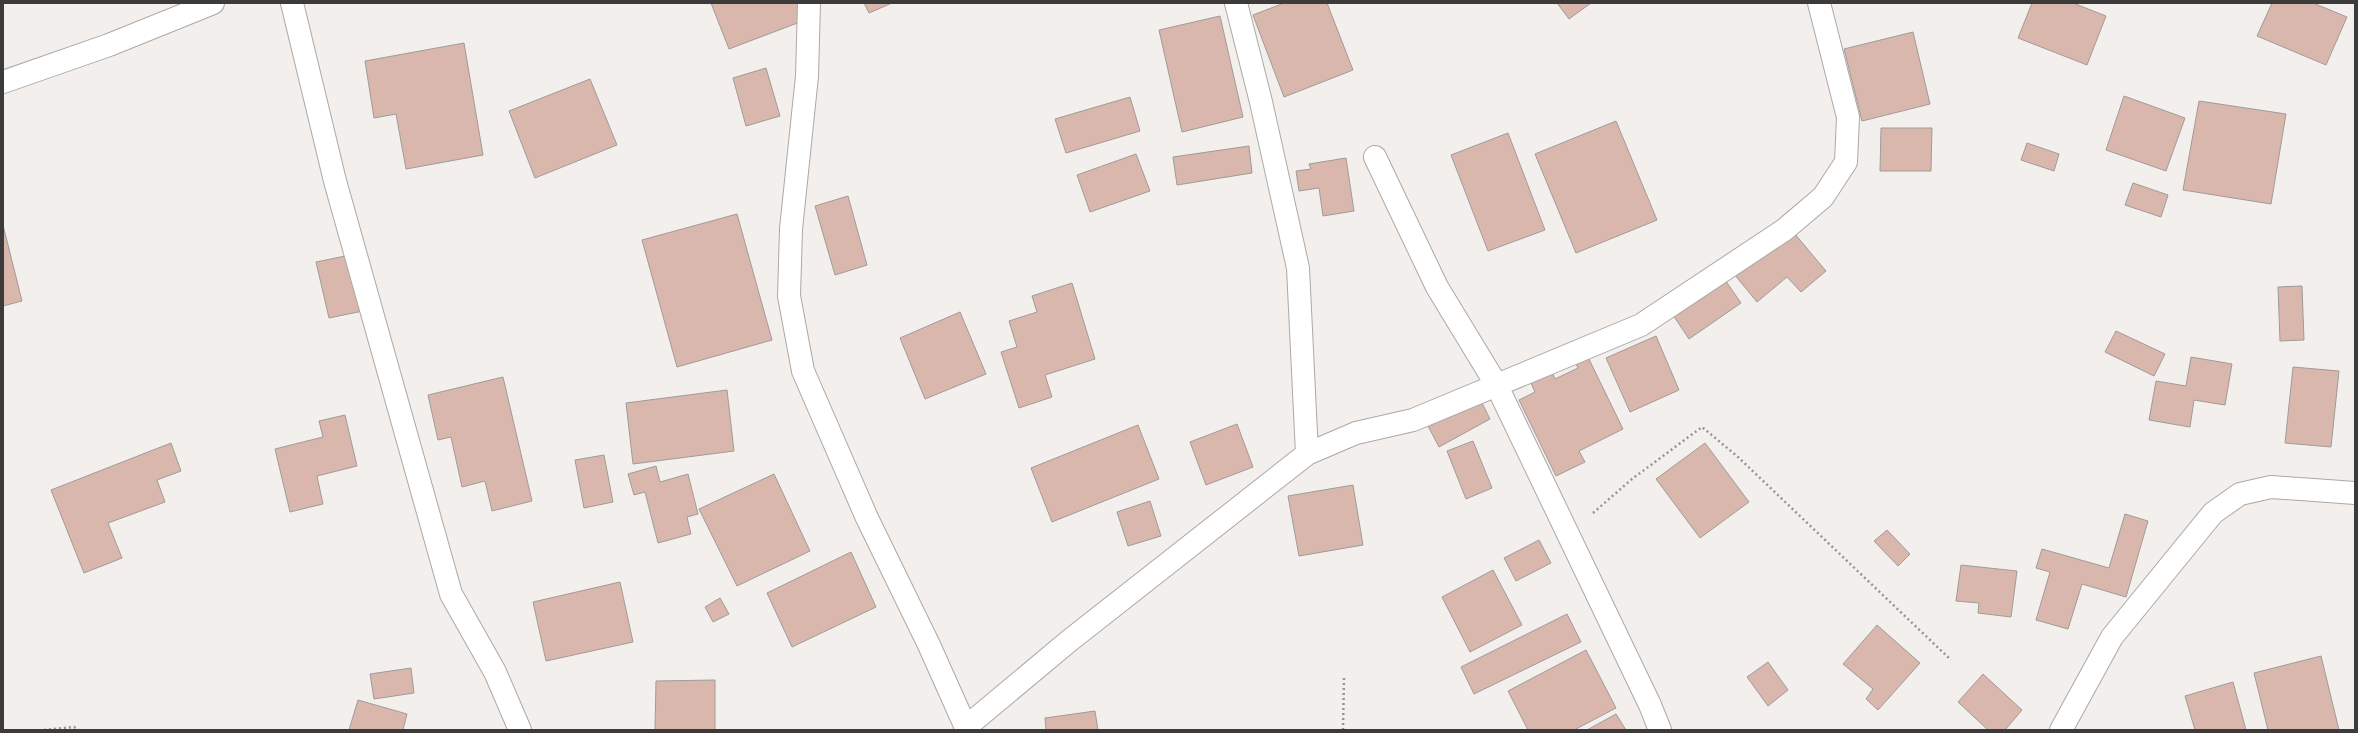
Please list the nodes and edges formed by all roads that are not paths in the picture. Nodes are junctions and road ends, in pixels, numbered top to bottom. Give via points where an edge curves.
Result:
1 (213, 3) edge
2 (292, 3) edge
3 (809, 3) edge
4 (1236, 3) edge
5 (1819, 3) edge
6 (3, 82) edge
7 (1375, 157) dead end
8 (1496, 384) junction
9 (1307, 454) junction
10 (2355, 493) edge
11 (967, 728) edge
12 (520, 730) edge
13 (1660, 730) edge
14 (2061, 730) edge

1 - 6 street
2 - 12 street via 335,181 450,594 495,672
3 - 11 street via 807,76 791,229 789,296 803,371 867,518
4 - 9 street via 1298,268
5 - 8 street via 1848,117 1846,162 1823,197 1784,230 1641,325
7 - 8 street via 1437,287
8 - 9 street via 1413,420 1356,434
8 - 13 street
9 - 11 street via 1069,641
10 - 14 street via 2271,487 2240,494 2213,513 2112,637

